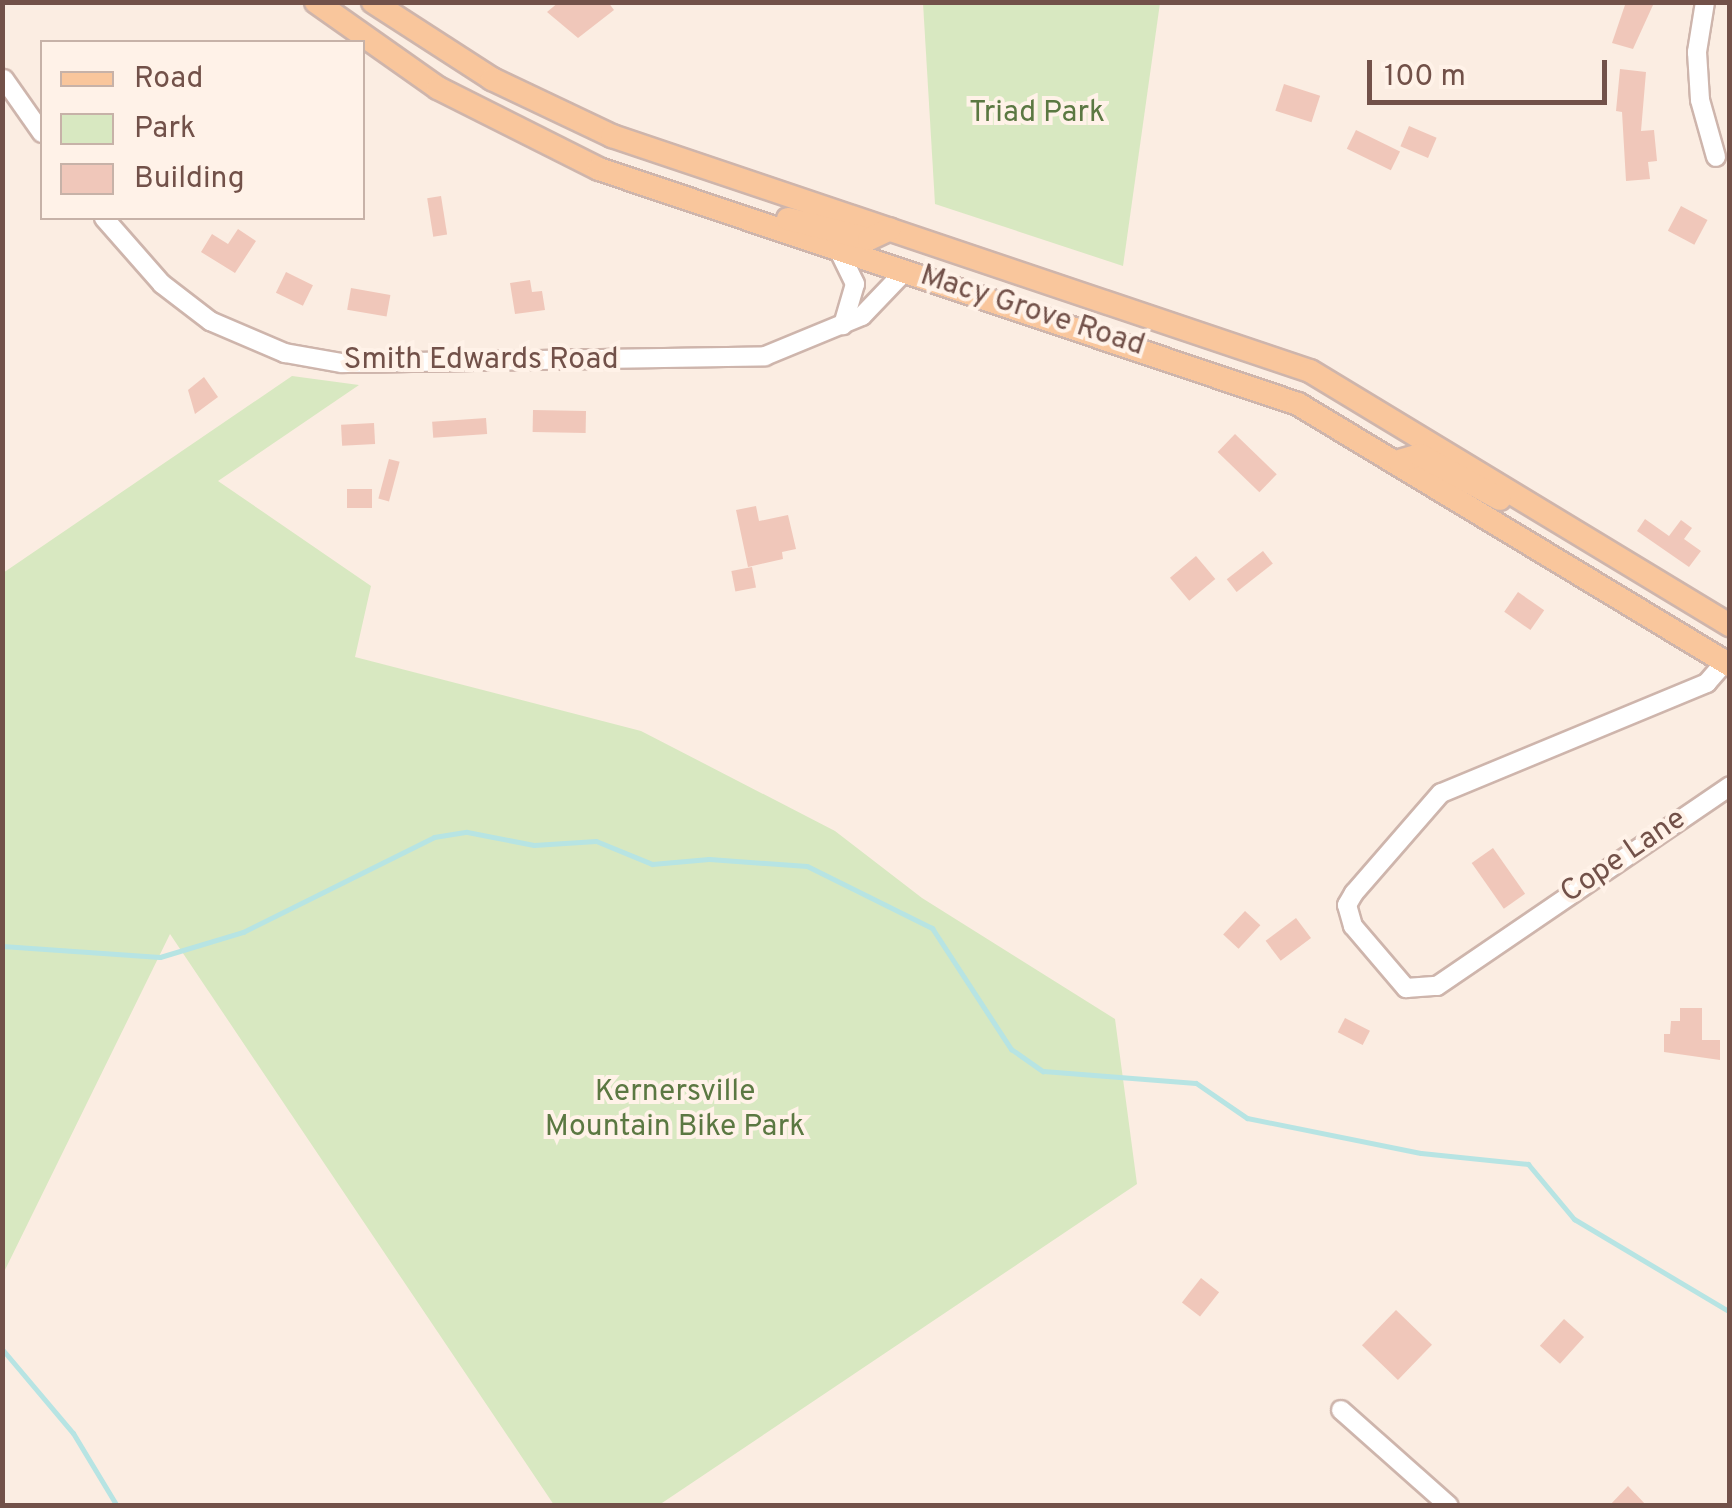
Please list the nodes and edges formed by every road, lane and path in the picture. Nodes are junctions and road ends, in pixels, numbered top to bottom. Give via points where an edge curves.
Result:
1 (316, 2) edge
2 (373, 2) edge
3 (1706, 2) edge
4 (4, 79) edge
5 (40, 130) edge
6 (1716, 157) dead end
7 (643, 185) junction
8 (106, 220) edge
9 (890, 229) junction
10 (838, 249) junction
11 (905, 271) junction
12 (842, 325) junction
13 (1399, 462) junction
14 (1602, 548) junction
15 (1730, 625) edge
16 (1727, 664) edge
17 (1730, 786) edge
18 (1341, 1410) dead end
19 (1449, 1506) edge

1 - 7 main road, Macy Grove Road via 476,110
2 - 9 main road, Macy Grove Road via 456,58 571,119
3 - 6 street via 1698,68
4 - 5 street
7 - 9 main road via 861,238 875,240
7 - 10 main road, Macy Grove Road
8 - 12 street, Smith Edwards Road via 162,284 210,321 258,345 313,359 452,365 743,358 786,352
9 - 14 main road, Macy Grove Road via 1310,371
10 - 11 main road, Macy Grove Road
10 - 12 street via 855,284
11 - 12 street, Smith Edwards Road via 862,316
11 - 13 main road, Macy Grove Road via 1266,390
13 - 14 main road via 1420,455
13 - 16 main road, Macy Grove Road
14 - 15 main road, Macy Grove Road
16 - 17 street, Cope Lane via 1697,688 1441,793 1347,905 1353,926 1406,988 1421,991
18 - 19 street

